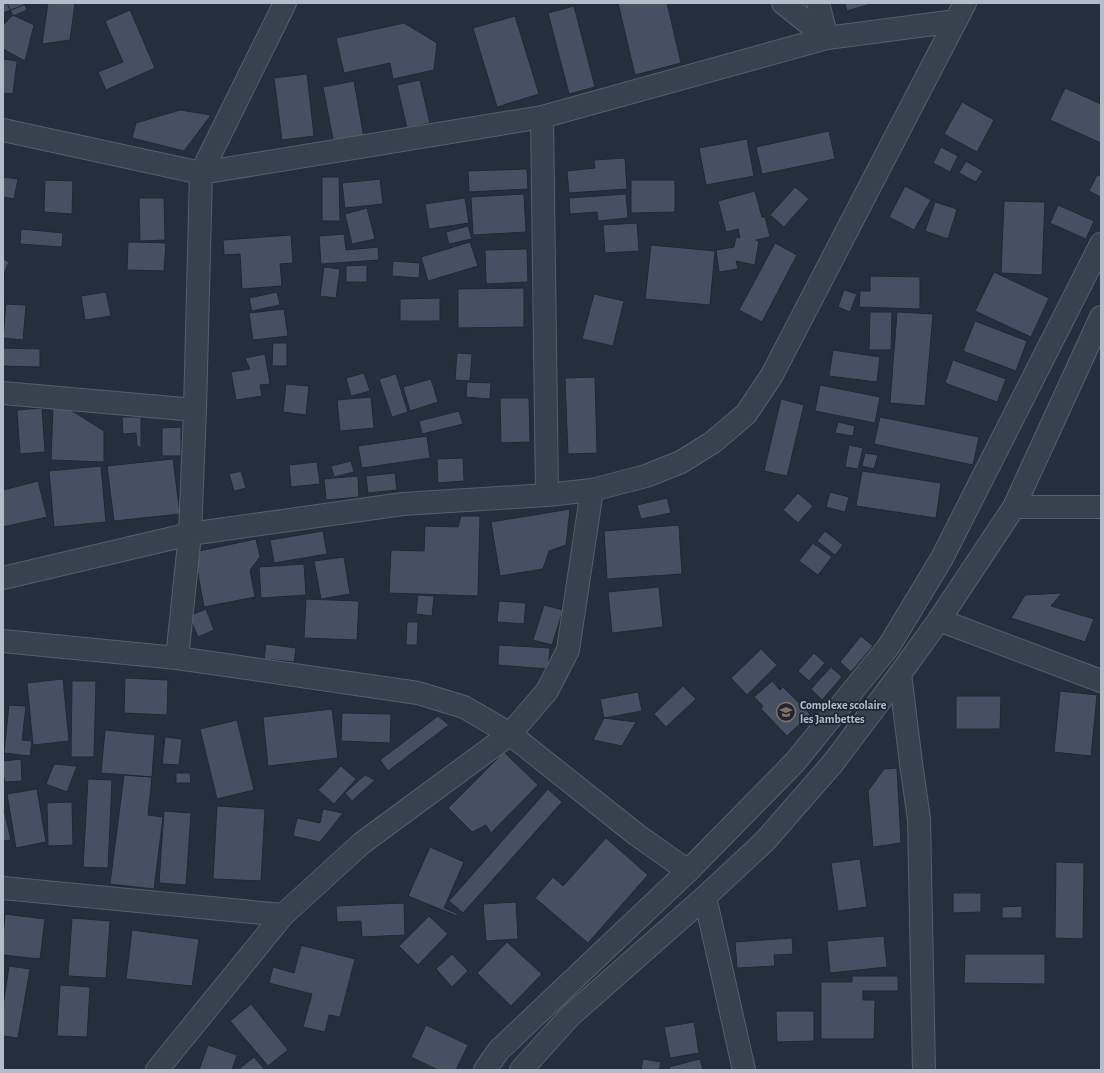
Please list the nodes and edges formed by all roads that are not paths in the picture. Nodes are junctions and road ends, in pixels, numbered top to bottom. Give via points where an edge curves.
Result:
1 (285, 3) edge
2 (783, 3) edge
3 (818, 3) edge
4 (960, 12) edge
5 (827, 38) junction
6 (542, 117) junction
7 (3, 130) edge
8 (201, 173) junction
9 (1101, 244) edge
10 (1101, 317) edge
11 (3, 394) edge
12 (195, 410) junction
13 (592, 490) junction
14 (547, 495) junction
15 (1014, 507) junction
16 (1101, 507) edge
17 (190, 534) junction
18 (3, 578) edge
19 (940, 620) junction
20 (3, 641) edge
21 (177, 658) junction
22 (900, 674) junction
23 (1101, 681) edge
24 (510, 734) junction
25 (688, 871) junction
26 (3, 888) edge
27 (705, 897) junction
28 (283, 915) junction
29 (157, 1070) edge
30 (485, 1070) edge
31 (521, 1070) edge
32 (744, 1070) edge
33 (924, 1070) edge

1 - 8 street
2 - 5 street
3 - 5 street
4 - 5 street
4 - 13 street via 772,375 746,414 713,442 681,462 646,476
5 - 6 street
6 - 8 street
6 - 14 street
7 - 8 street
8 - 12 street
9 - 25 street via 942,558 889,646 795,762
10 - 15 street
11 - 12 street
12 - 17 street
13 - 14 street
13 - 24 street via 568,650 547,691
14 - 17 street via 403,504
15 - 16 street
15 - 19 street
17 - 18 street
17 - 21 street
19 - 22 street
19 - 23 street
20 - 21 street
21 - 24 street via 418,693 464,707
22 - 27 street via 833,763 770,835
22 - 33 street via 919,819
24 - 25 street
24 - 28 street via 362,843
25 - 30 street via 499,1050
26 - 28 street
27 - 31 street via 571,1015
27 - 32 street
28 - 29 street

